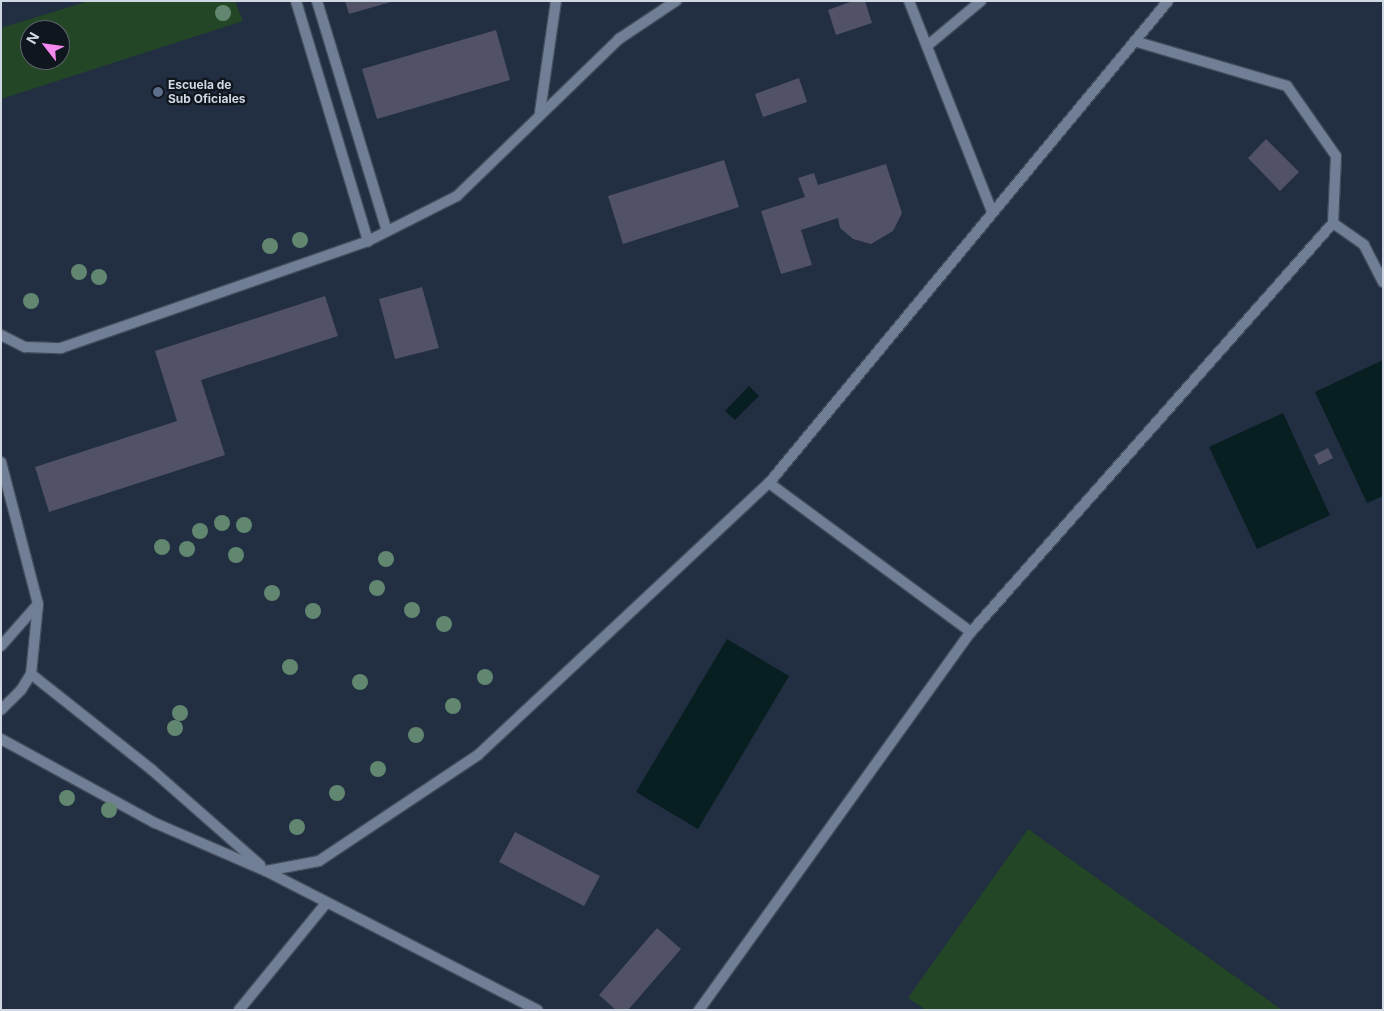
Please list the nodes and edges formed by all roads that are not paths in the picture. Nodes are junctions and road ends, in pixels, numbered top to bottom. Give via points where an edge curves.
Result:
1 (296, 1) edge
2 (317, 1) edge
3 (556, 1) edge
4 (676, 1) edge
5 (910, 1) edge
6 (981, 1) edge
7 (1168, 1) edge
8 (1134, 41) junction
9 (927, 46) junction
10 (540, 112) junction
11 (992, 212) junction
12 (1333, 223) junction
13 (387, 232) junction
14 (368, 241) junction
15 (1383, 282) edge
16 (1, 335) edge
17 (1, 462) edge
18 (768, 483) junction
19 (38, 604) junction
20 (971, 632) junction
21 (1, 646) edge
22 (31, 674) junction
23 (1, 710) edge
24 (1, 739) edge
25 (266, 870) junction
26 (328, 902) junction
27 (239, 1010) edge
28 (538, 1010) edge
29 (699, 1010) edge

1 - 14 lane
2 - 13 lane
3 - 10 lane
4 - 10 lane via 618,38
5 - 9 lane
6 - 9 lane
7 - 8 lane
8 - 11 lane
8 - 12 lane via 1286,86 1336,156
9 - 11 lane
10 - 13 lane via 457,196
11 - 18 lane
12 - 15 lane via 1364,245
12 - 20 lane
13 - 14 lane
14 - 16 lane via 61,348 25,346
17 - 19 lane
18 - 20 lane
18 - 25 lane via 478,754 319,861
19 - 21 lane
19 - 22 lane
20 - 29 lane
22 - 23 lane
22 - 25 lane via 152,770
24 - 25 lane via 155,823
25 - 26 lane
26 - 27 lane
26 - 28 lane

